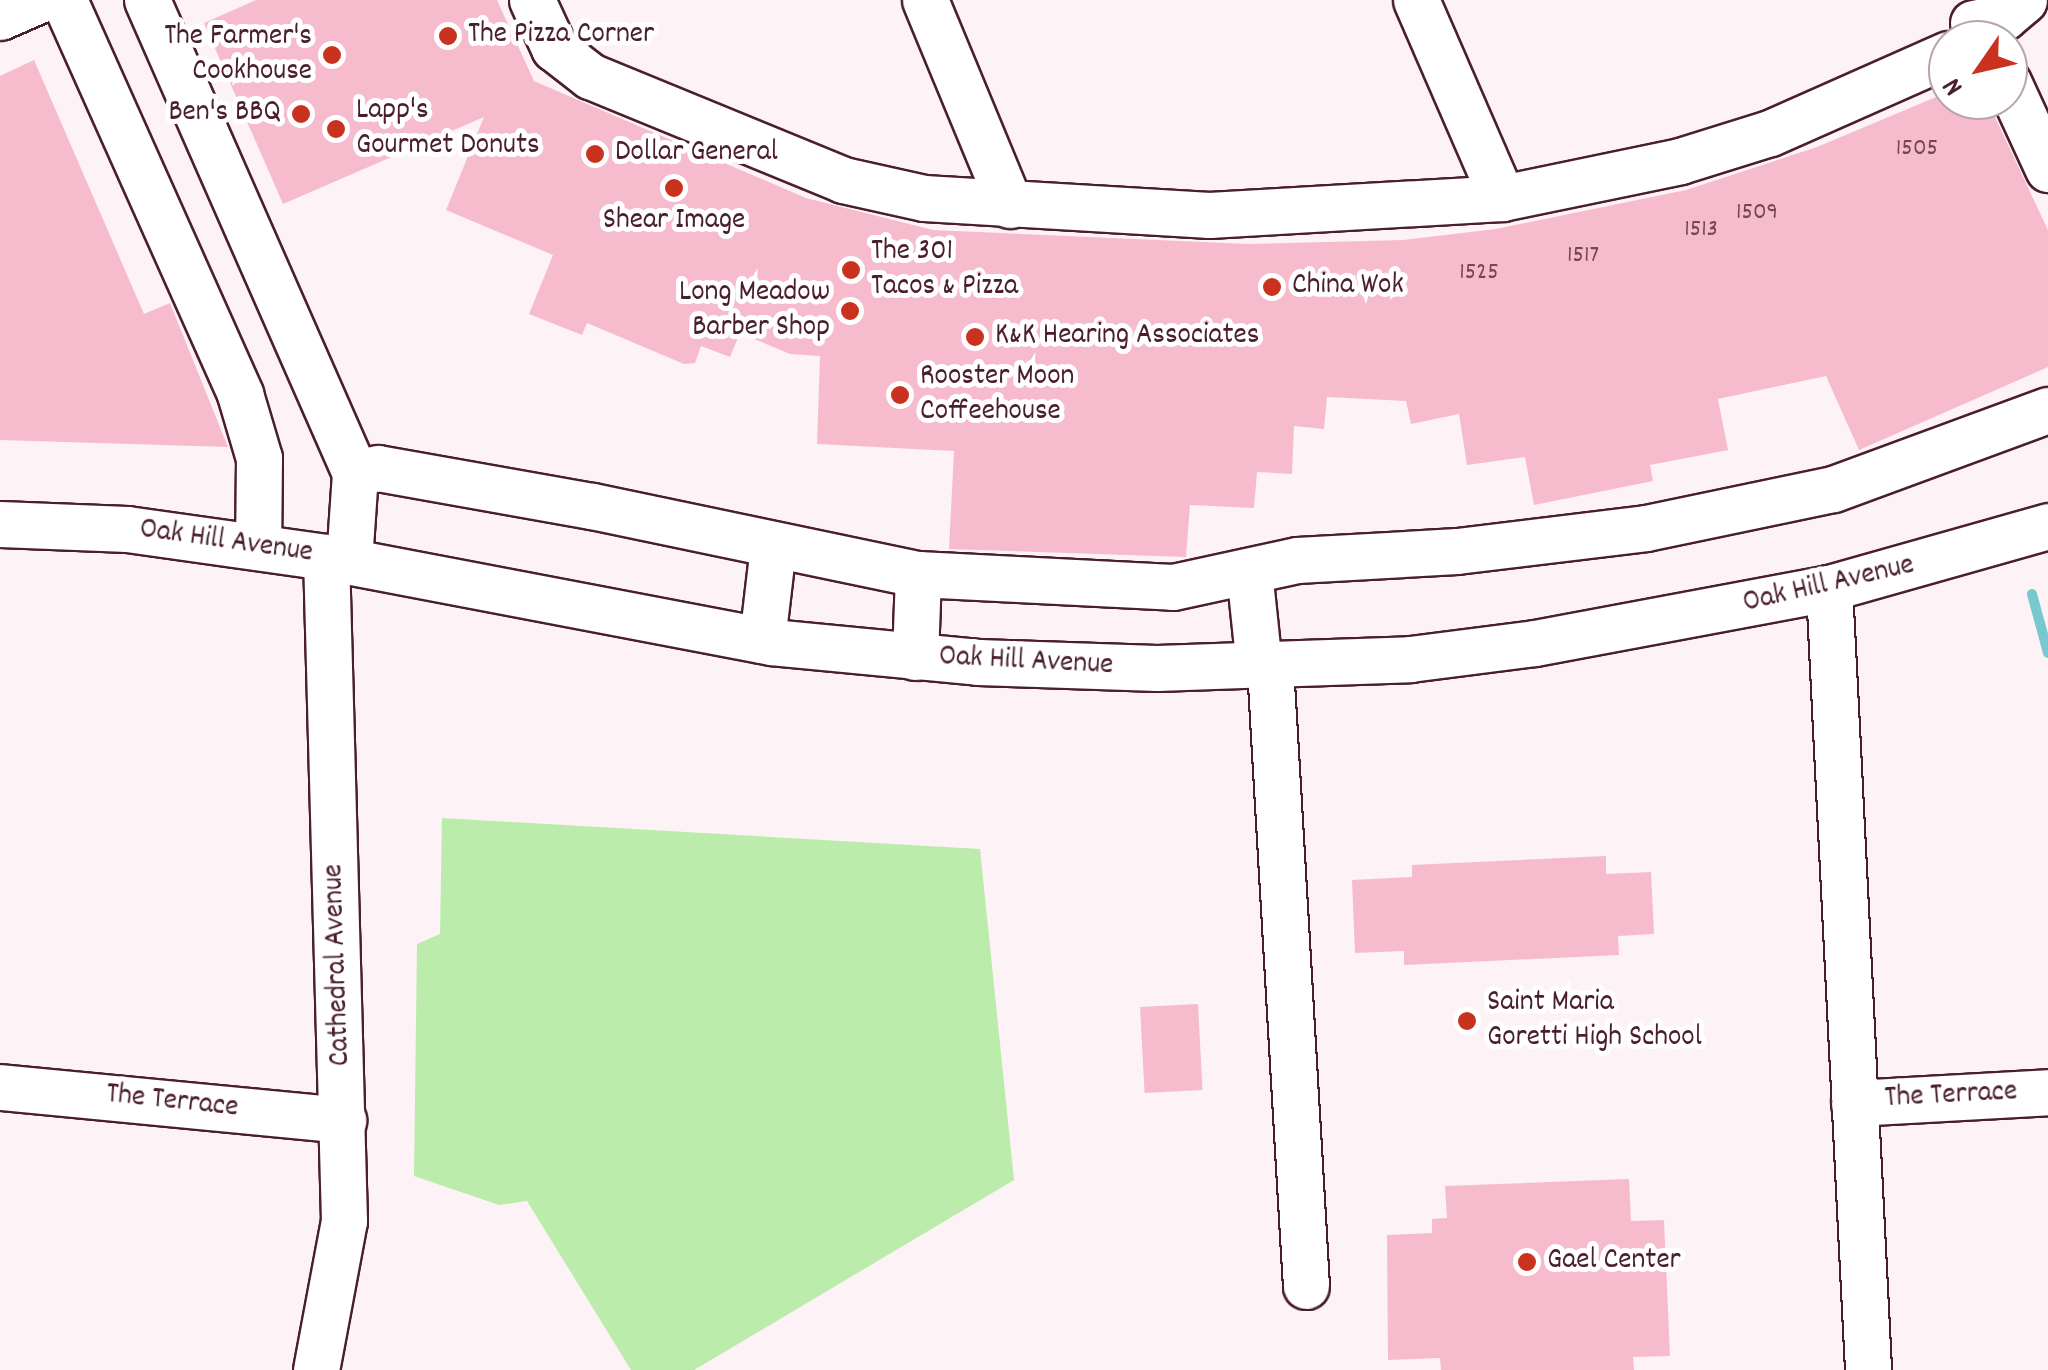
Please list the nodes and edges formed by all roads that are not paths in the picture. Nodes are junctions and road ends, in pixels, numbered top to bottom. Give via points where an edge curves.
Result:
1 (39, 0) edge
2 (64, 0) edge
3 (532, 0) edge
4 (925, 0) edge
5 (1416, 0) edge
6 (2024, 0) edge
7 (157, 3) edge
8 (0, 17) edge
9 (1989, 20) edge
10 (1928, 47) edge
11 (2025, 120) edge
12 (2048, 169) edge
13 (1502, 198) junction
14 (1010, 205) junction
15 (2048, 410) edge
16 (355, 473) junction
17 (0, 524) edge
18 (2048, 526) edge
19 (258, 547) junction
20 (773, 547) junction
21 (338, 559) junction
22 (1248, 571) junction
23 (918, 574) junction
24 (1829, 588) junction
25 (762, 640) junction
26 (915, 657) junction
27 (1265, 666) junction
28 (0, 1086) edge
29 (2048, 1092) edge
30 (1854, 1103) junction
31 (344, 1120) junction
32 (1306, 1286) dead end
33 (316, 1370) edge
34 (1868, 1370) edge

1 - 8 street
2 - 19 street via 240,394 259,458
3 - 14 street via 554,48 590,76 842,180 924,198
4 - 14 street
5 - 13 street
6 - 9 street
7 - 16 street
10 - 13 street via 1770,133 1680,161
11 - 12 street
13 - 14 street via 1234,215
15 - 22 street via 1834,488 1646,528 1457,551 1297,560
16 - 20 street via 378,468 437,478
16 - 21 street, Cathedral Avenue
17 - 19 street, Oak Hill Avenue via 126,529
18 - 24 street, Oak Hill Avenue
19 - 21 street, Oak Hill Avenue
20 - 23 street
20 - 25 street
21 - 25 street, Oak Hill Avenue
21 - 31 street, Cathedral Avenue
22 - 23 street via 1173,587
22 - 27 street
23 - 26 street
24 - 27 street, Oak Hill Avenue via 1534,643
24 - 30 street
25 - 26 street, Oak Hill Avenue
26 - 27 street, Oak Hill Avenue
27 - 32 street
28 - 31 street, The Terrace
29 - 30 street, The Terrace
30 - 34 street
31 - 33 street, Cathedral Avenue via 344,1221

